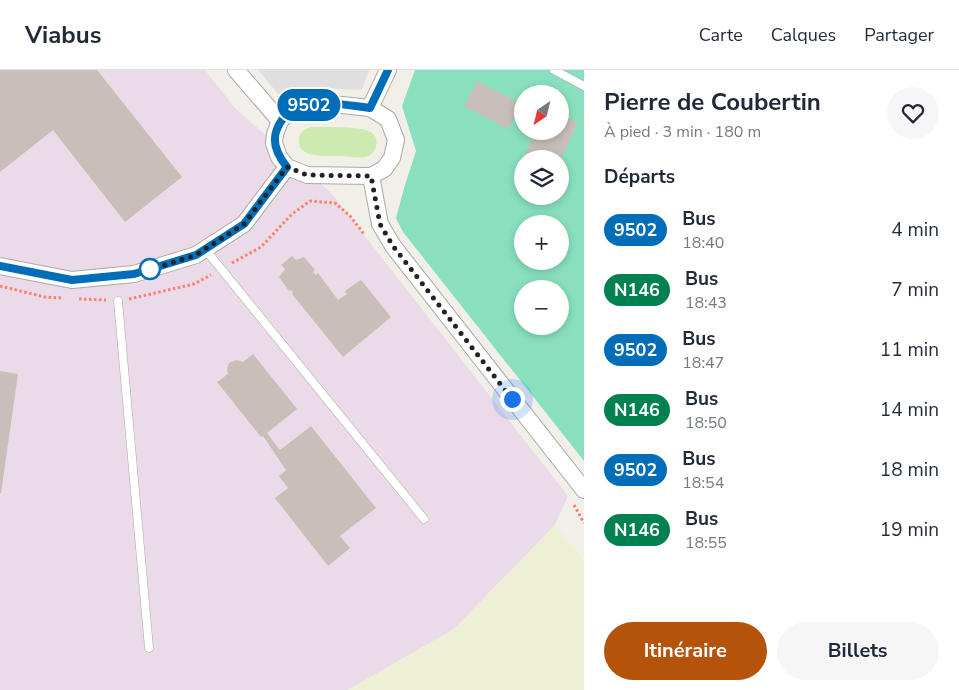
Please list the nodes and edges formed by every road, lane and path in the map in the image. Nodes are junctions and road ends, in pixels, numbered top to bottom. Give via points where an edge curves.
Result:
1 (236, 70) edge
2 (388, 70) edge
3 (554, 70) edge
4 (584, 86) edge
5 (370, 108) junction
6 (280, 120) junction
7 (287, 167) junction
8 (371, 176) junction
9 (366, 238) dead end
10 (205, 249) junction
11 (0, 266) edge
12 (221, 269) junction
13 (0, 286) edge
14 (63, 298) dead end
15 (72, 298) dead end
16 (118, 301) junction
17 (577, 495) edge
18 (424, 519) dead end
19 (584, 523) edge
20 (149, 648) dead end

1 - 6 street
2 - 5 street
3 - 4 lane
5 - 6 street via 323,103 302,105
5 - 8 street via 388,119 396,140 392,158 384,169
6 - 7 street via 274,143
7 - 8 street via 307,175
7 - 10 street via 244,224
8 - 17 street via 380,224 393,246
9 - 12 path via 350,216 335,203 310,201 292,214 260,247
10 - 11 street via 196,255 134,274 72,280
10 - 12 lane
12 - 16 path via 194,284
12 - 18 lane
13 - 14 path
15 - 16 path
16 - 20 lane
17 - 19 path

